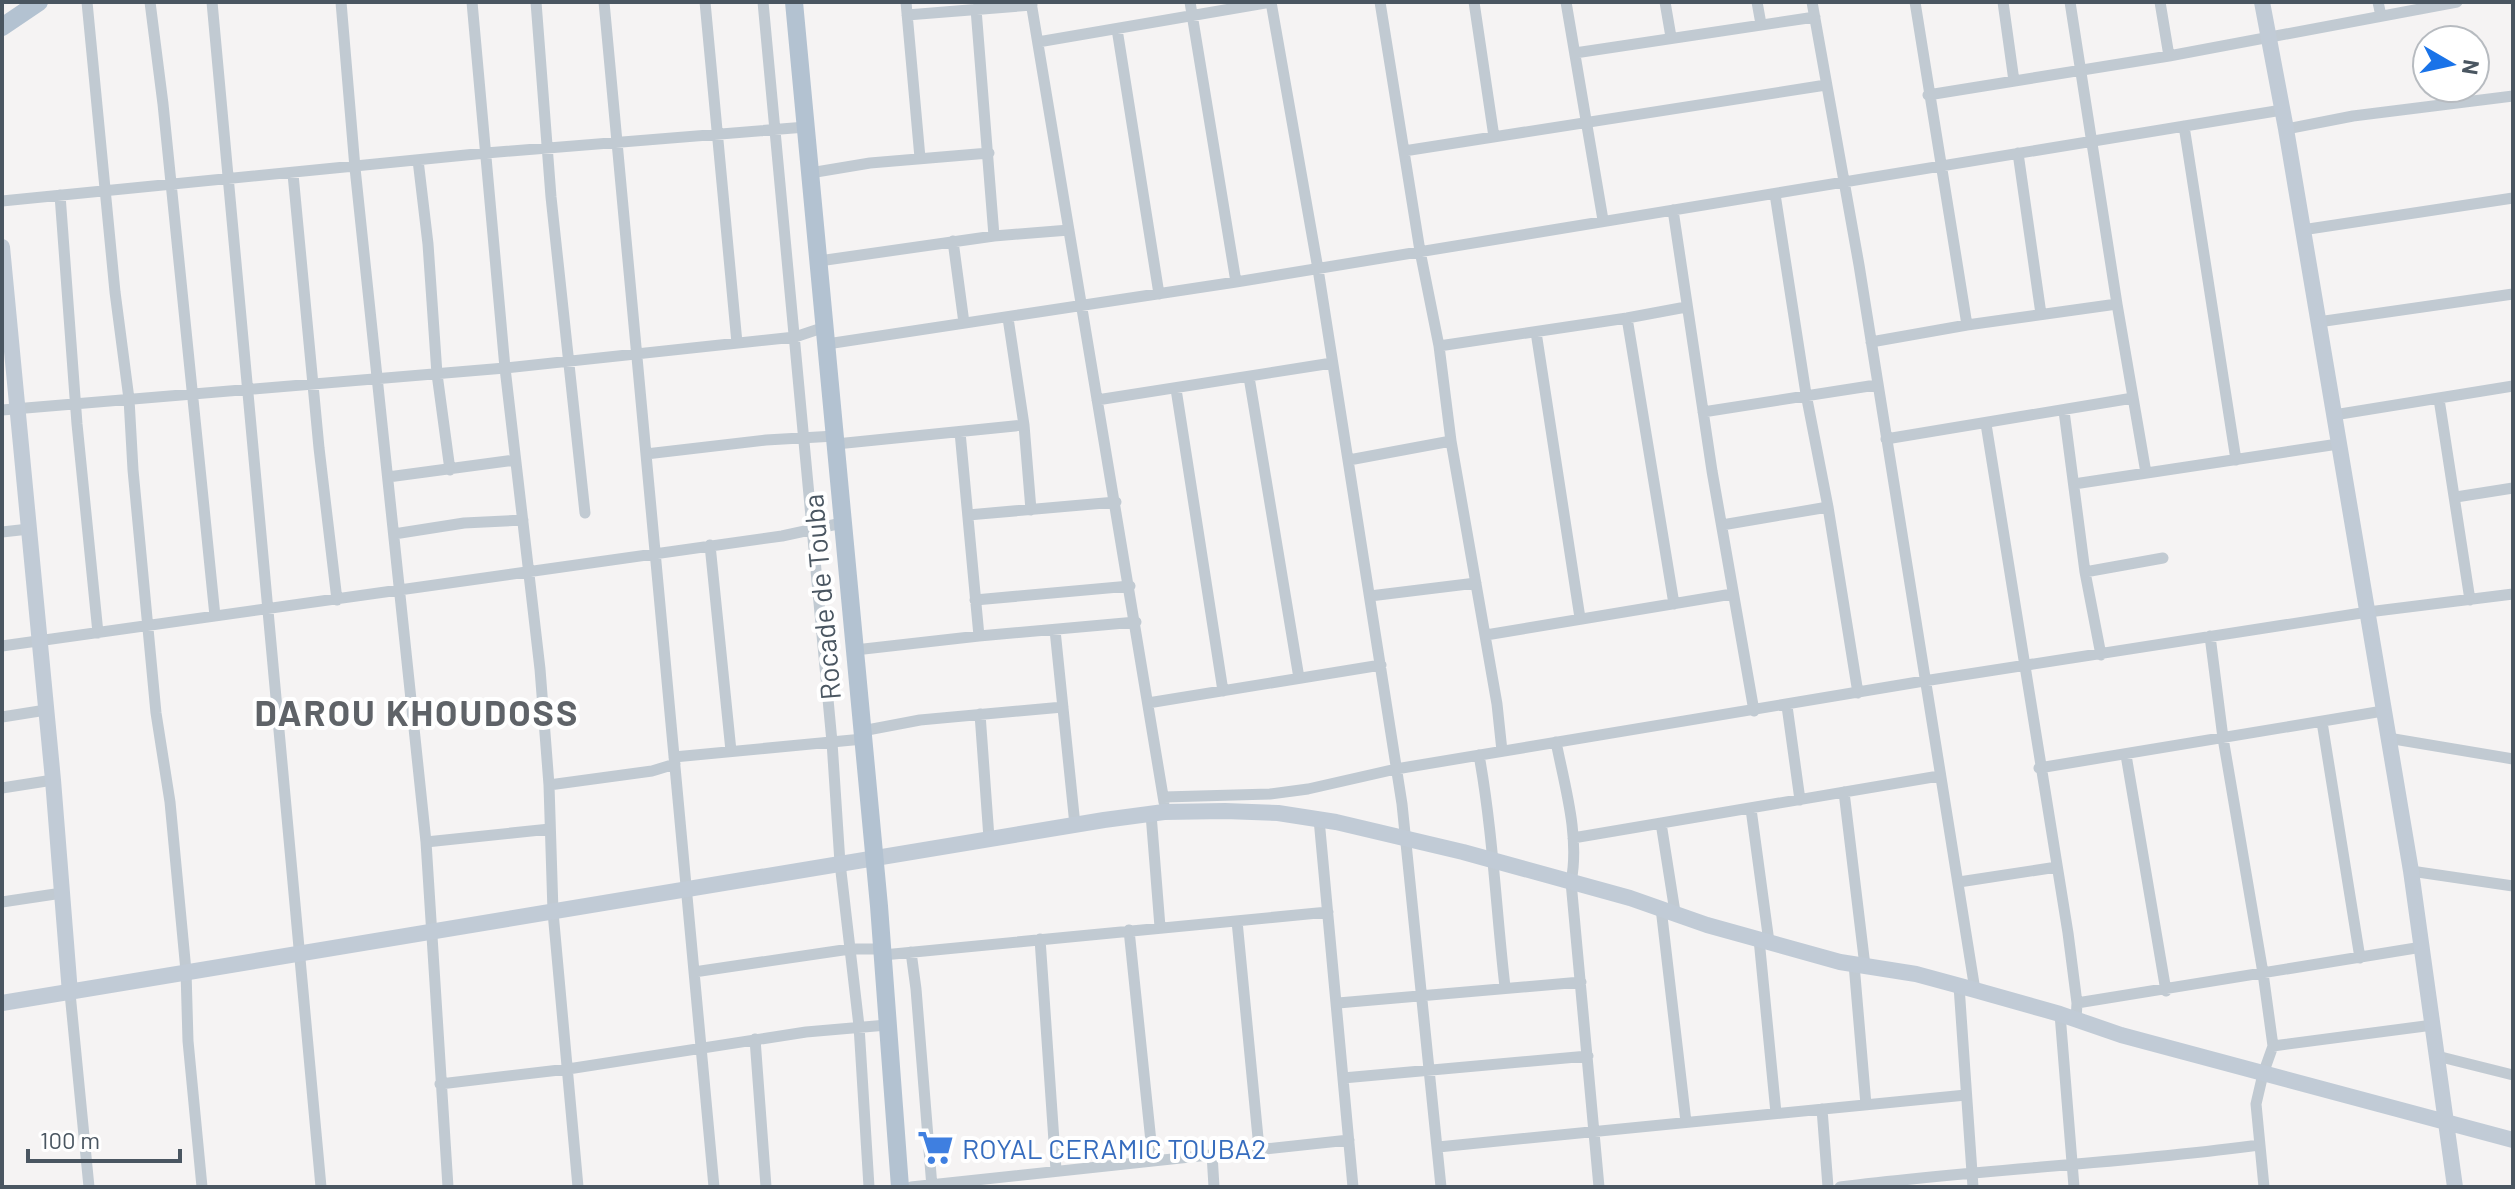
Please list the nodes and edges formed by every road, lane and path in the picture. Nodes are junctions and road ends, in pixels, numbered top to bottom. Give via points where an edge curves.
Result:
1 (39, 2) edge
2 (87, 2) edge
3 (150, 2) edge
4 (212, 2) edge
5 (341, 2) edge
6 (472, 2) edge
7 (536, 2) edge
8 (604, 2) edge
9 (705, 2) edge
10 (763, 2) edge
11 (794, 2) edge
12 (906, 2) edge
13 (1380, 2) edge
14 (1474, 2) edge
15 (1566, 2) edge
16 (1665, 2) edge
17 (1757, 2) edge
18 (1812, 2) edge
19 (1915, 2) edge
20 (2003, 2) edge
21 (2070, 2) edge
22 (2160, 2) edge
23 (2262, 2) edge
24 (2378, 2) edge
25 (2457, 2) edge
26 (1032, 3) edge
27 (1191, 8) edge
28 (976, 9) junction
29 (907, 15) junction
30 (2381, 16) junction
31 (1815, 17) junction
32 (1761, 24) junction
33 (2, 27) edge
34 (1117, 29) junction
35 (1671, 37) junction
36 (2268, 38) junction
37 (1038, 42) junction
38 (1575, 53) junction
39 (2169, 56) junction
40 (2081, 69) junction
41 (2014, 81) junction
42 (1826, 85) junction
43 (1928, 95) junction
44 (2513, 96) edge
45 (2282, 110) junction
46 (1586, 123) junction
47 (2184, 126) junction
48 (806, 127) junction
49 (776, 128) junction
50 (2286, 129) junction
51 (719, 133) junction
52 (1494, 137) junction
53 (617, 142) junction
54 (2093, 142) junction
55 (546, 148) junction
56 (1404, 151) junction
57 (486, 153) junction
58 (989, 153) junction
59 (2018, 153) junction
60 (920, 158) junction
61 (418, 160) junction
62 (1942, 164) junction
63 (355, 168) junction
64 (810, 173) junction
65 (293, 174) junction
66 (228, 179) junction
67 (1844, 182) junction
68 (170, 184) junction
69 (105, 191) junction
70 (1775, 194) junction
71 (60, 195) junction
72 (2513, 198) edge
73 (2, 201) edge
74 (1673, 210) junction
75 (1603, 220) junction
76 (1069, 230) junction
77 (2302, 230) junction
78 (994, 236) junction
79 (953, 241) junction
80 (2, 247) edge
81 (1420, 251) junction
82 (819, 261) junction
83 (1318, 269) junction
84 (1236, 282) junction
85 (1159, 294) junction
86 (2513, 294) edge
87 (2117, 304) junction
88 (1081, 307) junction
89 (1686, 307) junction
90 (5, 309) edge
91 (2041, 314) junction
92 (1008, 318) junction
93 (1627, 318) junction
94 (2318, 322) junction
95 (964, 323) junction
96 (1967, 325) junction
97 (1536, 332) junction
98 (826, 336) junction
99 (795, 337) junction
100 (1871, 342) junction
101 (737, 343) junction
102 (1439, 346) junction
103 (637, 355) junction
104 (568, 362) junction
105 (1332, 363) junction
106 (505, 368) junction
107 (437, 374) junction
108 (1249, 377) junction
109 (378, 378) junction
110 (313, 383) junction
111 (1876, 385) junction
112 (2513, 386) edge
113 (247, 389) junction
114 (1176, 389) junction
115 (191, 394) junction
116 (1806, 394) junction
117 (2133, 398) junction
118 (129, 399) junction
119 (2439, 399) junction
120 (1097, 400) junction
121 (78, 404) junction
122 (10, 409) edge
123 (2064, 411) junction
124 (1703, 412) junction
125 (2334, 415) junction
126 (1986, 424) junction
127 (1024, 425) junction
128 (960, 432) junction
129 (804, 438) junction
130 (1886, 439) junction
131 (835, 440) junction
132 (1451, 441) junction
133 (2338, 444) junction
134 (646, 454) junction
135 (515, 460) junction
136 (1349, 460) junction
137 (2236, 460) junction
138 (450, 470) junction
139 (2146, 473) junction
140 (388, 477) junction
141 (2074, 484) junction
142 (2513, 488) edge
143 (2456, 497) junction
144 (1116, 502) junction
145 (1828, 507) junction
146 (1031, 510) junction
147 (585, 513) dead end
148 (968, 515) junction
149 (523, 520) junction
150 (842, 523) junction
151 (1722, 525) junction
152 (29, 529) junction
153 (813, 530) junction
154 (2, 532) edge
155 (394, 534) junction
156 (710, 545) junction
157 (655, 554) junction
158 (2163, 558) dead end
159 (530, 572) junction
160 (2085, 572) junction
161 (1476, 583) junction
162 (1130, 586) junction
163 (399, 591) junction
164 (1732, 594) junction
165 (2513, 594) edge
166 (1370, 596) junction
167 (337, 600) junction
168 (975, 600) junction
169 (2470, 600) junction
170 (1674, 604) junction
171 (268, 609) junction
172 (2368, 612) junction
173 (215, 616) junction
174 (1580, 618) junction
175 (1136, 622) junction
176 (148, 625) junction
177 (1055, 630) junction
178 (98, 633) junction
179 (1486, 635) junction
180 (979, 636) junction
181 (2210, 636) junction
182 (39, 641) junction
183 (2, 646) edge
184 (855, 650) junction
185 (2101, 655) junction
186 (1381, 665) junction
187 (2023, 665) junction
188 (1299, 678) junction
189 (1924, 681) junction
190 (1223, 691) junction
191 (1858, 693) junction
192 (1148, 703) junction
193 (1787, 706) junction
194 (1063, 707) junction
195 (46, 710) junction
196 (1754, 711) junction
197 (2383, 711) junction
198 (980, 714) junction
199 (2, 717) edge
200 (2322, 722) junction
201 (862, 735) junction
202 (2223, 738) junction
203 (2388, 738) junction
204 (832, 742) junction
205 (1556, 742) junction
206 (731, 751) junction
207 (1502, 751) junction
208 (1479, 755) junction
209 (2126, 755) junction
210 (2513, 759) edge
211 (674, 761) junction
212 (2039, 768) junction
213 (1396, 769) junction
214 (1939, 776) junction
215 (53, 780) junction
216 (549, 785) junction
217 (2, 788) edge
218 (1844, 792) junction
219 (1800, 800) junction
220 (1160, 808) junction
221 (1751, 809) junction
222 (1319, 819) junction
223 (1661, 823) junction
224 (1075, 825) junction
225 (550, 829) junction
226 (989, 838) junction
227 (1405, 838) junction
228 (1573, 838) junction
229 (426, 842) junction
230 (875, 857) junction
231 (1491, 860) junction
232 (840, 863) junction
233 (2057, 867) junction
234 (2411, 871) junction
235 (1571, 882) junction
236 (1959, 882) junction
237 (2513, 886) edge
238 (686, 888) junction
239 (62, 893) junction
240 (2, 902) edge
241 (1668, 910) junction
242 (553, 912) junction
243 (1328, 912) junction
244 (1237, 921) junction
245 (1160, 927) junction
246 (1129, 930) junction
247 (431, 934) junction
248 (1040, 939) junction
249 (1764, 941) junction
250 (2422, 947) junction
251 (850, 949) junction
252 (883, 952) junction
253 (911, 952) junction
254 (299, 955) junction
255 (2360, 958) junction
256 (1860, 965) junction
257 (186, 971) junction
258 (694, 972) junction
259 (2263, 973) junction
260 (1581, 982) junction
261 (1505, 987) junction
262 (1967, 988) junction
263 (2166, 991) junction
264 (70, 993) junction
265 (1424, 996) junction
266 (2, 1003) edge
267 (1338, 1003) junction
268 (2071, 1012) junction
269 (887, 1025) junction
270 (2433, 1025) junction
271 (859, 1026) junction
272 (755, 1039) junction
273 (701, 1046) junction
274 (2273, 1046) junction
275 (1588, 1056) junction
276 (2437, 1056) junction
277 (568, 1069) junction
278 (1431, 1070) junction
279 (2263, 1074) junction
280 (2513, 1075) edge
281 (1343, 1078) junction
282 (440, 1084) junction
283 (1966, 1095) junction
284 (1866, 1105) junction
285 (1822, 1109) junction
286 (1776, 1113) junction
287 (1686, 1122) junction
288 (2446, 1122) junction
289 (1595, 1130) junction
290 (1349, 1140) junction
291 (2513, 1140) edge
292 (2259, 1145) junction
293 (1438, 1147) junction
294 (1259, 1148) junction
295 (1212, 1154) junction
296 (1153, 1161) junction
297 (2072, 1165) junction
298 (1056, 1170) junction
299 (1972, 1174) junction
300 (932, 1186) edge
301 (89, 1187) edge
302 (202, 1187) edge
303 (321, 1187) edge
304 (448, 1187) edge
305 (578, 1187) edge
306 (714, 1187) edge
307 (766, 1187) edge
308 (869, 1187) edge
309 (900, 1187) edge
310 (911, 1187) edge
311 (1214, 1187) edge
312 (1353, 1187) edge
313 (1441, 1187) edge
314 (1599, 1187) edge
315 (1828, 1187) edge
316 (1840, 1187) edge
317 (1973, 1187) edge
318 (2074, 1187) edge
319 (2264, 1187) edge
320 (2455, 1187) edge

1 - 33 main road
2 - 69 street
3 - 68 street
4 - 66 street
5 - 63 street
6 - 57 street
7 - 55 street
8 - 53 street
9 - 51 street
10 - 49 street
11 - 48 main road, Rocade de Touba
12 - 29 street
13 - 56 street
14 - 52 street
15 - 38 street
16 - 35 street
17 - 32 street
18 - 31 street
19 - 43 street
20 - 41 street
21 - 40 street
22 - 39 street
23 - 36 main road
24 - 30 street
25 - 30 street
26 - 28 street
26 - 37 street
27 - 34 street
27 - 83 street via 1271,2
27 - 84 street
28 - 29 street
28 - 58 street
29 - 60 street
30 - 36 street
31 - 32 street
31 - 42 street
32 - 35 street
34 - 37 street
34 - 85 street
35 - 38 street
36 - 39 street
36 - 45 main road
37 - 76 street
38 - 46 street
39 - 40 street
40 - 41 street
40 - 54 street
41 - 43 street
42 - 46 street
42 - 67 street
43 - 62 street
44 - 50 street
45 - 47 street
45 - 50 main road
46 - 52 street
46 - 75 street
47 - 54 street
47 - 137 street
48 - 49 street
48 - 64 main road, Rocade de Touba
49 - 51 street
49 - 99 street
50 - 77 main road
51 - 53 street
51 - 101 street
52 - 56 street
53 - 55 street
53 - 103 street
54 - 59 street
54 - 87 street
55 - 57 street
55 - 104 street
56 - 81 street
57 - 61 street
57 - 106 street
58 - 60 street
58 - 78 street
59 - 62 street
59 - 91 street
60 - 64 street
61 - 63 street
61 - 107 street
62 - 67 street
62 - 96 street
63 - 65 street
63 - 109 street
64 - 82 main road, Rocade de Touba
65 - 66 street
65 - 110 street
66 - 68 street
66 - 113 street
67 - 70 street
67 - 100 street
68 - 69 street
68 - 115 street
69 - 71 street
69 - 118 street
70 - 74 street
70 - 116 street
71 - 73 street
71 - 121 street
72 - 77 street
74 - 75 street
74 - 89 street
75 - 81 street
76 - 78 street
76 - 88 street
77 - 94 main road
78 - 79 street
79 - 82 street
79 - 95 street
80 - 90 main road
81 - 83 street
81 - 102 street
82 - 98 main road, Rocade de Touba
83 - 84 street
83 - 105 street
84 - 85 street
85 - 88 street
86 - 94 street
87 - 91 street
87 - 117 street
88 - 92 street
88 - 120 street
89 - 93 street
89 - 124 street
90 - 122 main road
91 - 96 street
92 - 95 street
92 - 127 street
93 - 97 street
93 - 170 street
94 - 125 main road
95 - 98 street
96 - 100 street
97 - 102 street
97 - 174 street
98 - 99 street
98 - 131 main road, Rocade de Touba
99 - 101 street
99 - 129 street
100 - 111 street
101 - 103 street
102 - 132 street
103 - 104 street
103 - 134 street
104 - 106 street
104 - 147 street
105 - 108 street
105 - 136 street
106 - 107 street
106 - 135 street
107 - 109 street
107 - 138 street
108 - 114 street
108 - 188 street
109 - 110 street
109 - 140 street
110 - 113 street
110 - 167 street
111 - 116 street
111 - 130 street
112 - 119 street
113 - 115 street
113 - 171 street
114 - 120 street
114 - 190 street
115 - 118 street
115 - 173 street
116 - 124 street
116 - 145 street
117 - 123 street
117 - 139 street
118 - 121 street
118 - 176 street
119 - 125 street
119 - 143 street
120 - 144 street
121 - 122 street
121 - 178 street
122 - 152 main road
123 - 126 street
123 - 141 street
124 - 151 street
125 - 133 main road
126 - 130 street
126 - 187 street
127 - 128 street
127 - 146 street
128 - 131 street
128 - 148 street
129 - 131 street
129 - 134 street
129 - 153 street
130 - 189 street
131 - 150 main road, Rocade de Touba
132 - 136 street
132 - 161 street
133 - 137 street
133 - 172 main road
134 - 157 street
135 - 138 street
135 - 149 street
136 - 166 street
137 - 139 street
138 - 140 street
139 - 141 street
140 - 155 street
141 - 160 street
142 - 143 street
143 - 169 street
144 - 146 street
144 - 162 street
145 - 151 street
145 - 191 street
146 - 148 street
148 - 168 street
149 - 155 street
149 - 159 street
150 - 153 street
150 - 184 main road, Rocade de Touba
151 - 164 street
152 - 154 street
152 - 182 main road
153 - 156 street
153 - 204 street
155 - 163 street
156 - 157 street
156 - 206 street
157 - 159 street
157 - 211 street
158 - 160 street
159 - 163 street
159 - 216 street
160 - 185 street
161 - 166 street
161 - 179 street
162 - 168 street
162 - 175 street
163 - 167 street
163 - 229 street
164 - 170 street
164 - 196 street
165 - 169 street
166 - 186 street
167 - 171 street
168 - 180 street
169 - 172 street
170 - 174 street
171 - 173 street
171 - 254 street
172 - 181 street
172 - 197 main road
173 - 176 street
174 - 179 street
175 - 177 street
175 - 192 street
176 - 178 street
176 - 257 street
177 - 180 street
177 - 194 street
178 - 182 street
179 - 207 street
180 - 184 street
181 - 185 street
181 - 202 street
182 - 183 street
182 - 195 main road
184 - 201 main road, Rocade de Touba
185 - 187 street
186 - 188 street
186 - 213 street
187 - 189 street
187 - 212 street
188 - 190 street
189 - 191 street
189 - 214 street
190 - 192 street
191 - 193 street
192 - 220 street
193 - 196 street
193 - 219 street
194 - 198 street
194 - 224 street
195 - 199 street
195 - 215 main road
196 - 205 street
197 - 200 street
197 - 203 main road
198 - 201 street via 920,720
198 - 226 street
200 - 202 street
200 - 255 street
201 - 204 street
201 - 230 main road, Rocade de Touba
202 - 209 street
202 - 259 street
203 - 210 street
203 - 234 main road
204 - 206 street
204 - 232 street
205 - 207 street
205 - 228 street
206 - 211 street
207 - 208 street
208 - 213 street
208 - 231 street
209 - 212 street
209 - 263 street
211 - 216 street via 652,771
211 - 238 street
212 - 233 street
213 - 220 street via 1308,789
213 - 227 street
214 - 218 street
214 - 236 street
215 - 217 street
215 - 239 main road
216 - 225 street
218 - 219 street
218 - 256 street
219 - 221 street
220 - 222 main road
220 - 224 main road
220 - 245 street
221 - 223 street
221 - 249 street
222 - 227 main road
222 - 243 street
223 - 228 street
223 - 241 street
224 - 226 main road
225 - 229 street
225 - 242 street
226 - 230 main road
227 - 231 main road
227 - 265 street
228 - 235 street
229 - 247 street
230 - 232 main road
230 - 252 main road, Rocade de Touba
231 - 235 main road
231 - 261 street
232 - 238 main road
232 - 251 street
233 - 236 street
233 - 268 street
234 - 237 street
234 - 250 main road
235 - 241 main road
235 - 260 street
236 - 262 street
238 - 242 main road
238 - 258 street
239 - 240 street
239 - 264 main road
241 - 249 main road
241 - 287 street
242 - 247 main road
242 - 277 street
243 - 244 street
243 - 267 street
244 - 245 street
244 - 294 street
245 - 246 street
246 - 248 street
246 - 296 street
247 - 254 main road
247 - 282 street
248 - 253 street
248 - 298 street
249 - 256 main road
249 - 286 street
250 - 255 street
250 - 270 main road
251 - 252 street
251 - 258 street
251 - 271 street
252 - 253 street
252 - 269 main road, Rocade de Touba
253 - 300 street
254 - 257 main road
254 - 303 street
255 - 259 street
256 - 262 main road
256 - 284 street
257 - 264 main road
257 - 302 street
258 - 273 street
259 - 263 street
259 - 274 street
260 - 261 street
260 - 275 street
261 - 265 street
262 - 268 main road
262 - 283 street
263 - 268 street
264 - 266 main road
264 - 301 street
265 - 267 street
265 - 278 street
267 - 281 street
268 - 279 main road via 2121,1035
268 - 297 street
269 - 271 street
269 - 309 main road, Rocade de Touba
270 - 274 street
270 - 276 main road
271 - 272 street
271 - 308 street
272 - 273 street
272 - 307 street
273 - 277 street
273 - 306 street
274 - 279 street
275 - 278 street
275 - 289 street
276 - 280 street
276 - 288 main road
277 - 282 street
277 - 305 street
278 - 281 street
278 - 293 street
279 - 288 main road
279 - 292 street via 2256,1104
281 - 290 street
282 - 304 street
283 - 284 street
283 - 299 street
284 - 285 street
285 - 286 street
285 - 315 street
286 - 287 street
287 - 289 street
288 - 291 main road
288 - 320 main road
289 - 293 street
289 - 314 street
290 - 294 street
290 - 312 street
292 - 297 street
292 - 319 street
293 - 313 street
294 - 295 street
295 - 296 street
295 - 311 street
296 - 298 street
297 - 299 street
297 - 318 street
298 - 300 street
299 - 316 street
299 - 317 street
300 - 310 street

